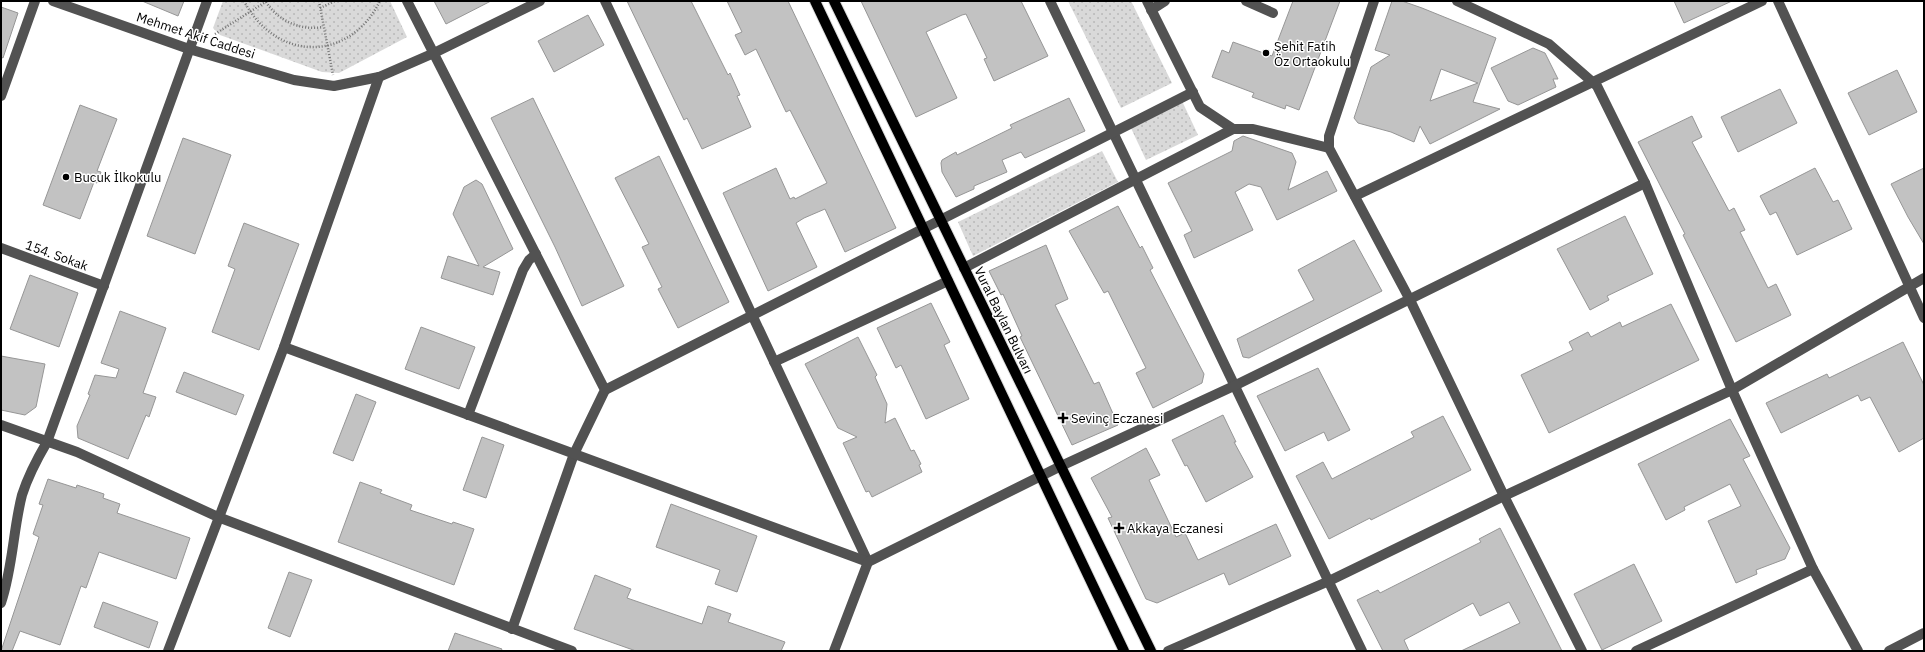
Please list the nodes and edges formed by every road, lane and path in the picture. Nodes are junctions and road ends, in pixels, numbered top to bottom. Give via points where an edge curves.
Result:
1 (36, 1) edge
2 (53, 1) edge
3 (207, 1) edge
4 (244, 1) edge
5 (267, 1) edge
6 (319, 1) edge
7 (336, 1) edge
8 (380, 1) edge
9 (407, 1) edge
10 (540, 1) edge
11 (605, 1) edge
12 (815, 1) edge
13 (834, 1) edge
14 (1050, 1) edge
15 (1165, 1) edge
16 (1246, 1) edge
17 (1374, 1) edge
18 (1457, 1) edge
19 (1762, 1) edge
20 (1778, 1) edge
21 (1149, 5) edge
22 (320, 8) junction
23 (250, 12) junction
24 (1272, 13) dead end
25 (323, 27) junction
26 (214, 34) dead end
27 (327, 45) junction
28 (189, 49) junction
29 (434, 53) junction
30 (379, 77) junction
31 (1592, 83) junction
32 (334, 86) junction
33 (1193, 92) junction
34 (1, 96) edge
35 (1233, 129) junction
36 (1114, 133) junction
37 (1329, 148) junction
38 (1136, 179) junction
39 (1645, 184) junction
40 (1355, 196) junction
41 (941, 220) junction
42 (923, 229) junction
43 (1, 248) edge
44 (536, 254) junction
45 (964, 268) junction
46 (1924, 278) edge
47 (948, 281) junction
48 (104, 286) junction
49 (1908, 287) junction
50 (1410, 300) junction
51 (753, 316) junction
52 (1924, 318) edge
53 (284, 347) junction
54 (774, 362) junction
55 (1236, 385) junction
56 (605, 390) junction
57 (1732, 390) junction
58 (468, 415) junction
59 (1, 425) edge
60 (47, 442) junction
61 (574, 454) junction
62 (1061, 466) junction
63 (1041, 476) junction
64 (1504, 496) junction
65 (218, 517) junction
66 (868, 562) junction
67 (1813, 569) junction
68 (1329, 581) junction
69 (1, 603) edge
70 (512, 629) junction
71 (1924, 633) edge
72 (168, 651) edge
73 (572, 651) edge
74 (834, 651) edge
75 (1124, 651) edge
76 (1151, 651) edge
77 (1168, 651) edge
78 (1362, 651) edge
79 (1582, 651) edge
80 (1636, 651) edge
81 (1858, 651) edge
82 (1889, 651) edge

1 - 34 street
2 - 28 street, Mehmet Akif Caddesi
3 - 28 street
4 - 23 path
5 - 23 path
5 - 25 path via 280,17 295,25
6 - 22 path
7 - 22 path
8 - 27 path via 362,28 345,40
9 - 29 street
10 - 29 street, Mehmet Akif Caddesi
11 - 51 street
12 - 42 main road
13 - 41 main road, Vural Baylan Bulvarı
14 - 36 street
15 - 21 street
16 - 24 street
17 - 37 street via 1328,136
18 - 31 street via 1550,44
19 - 31 street
20 - 49 street
21 - 33 street
22 - 25 path
23 - 26 path
23 - 27 path via 266,31 284,42 304,47
25 - 27 path
27 - 32 path
28 - 32 street, Mehmet Akif Caddesi via 294,80
28 - 48 street
29 - 30 street, Mehmet Akif Caddesi
29 - 44 street
30 - 32 street, Mehmet Akif Caddesi
30 - 53 street
31 - 39 street via 1597,86
31 - 40 street
33 - 35 street via 1200,107
33 - 36 street
35 - 37 street via 1253,129
35 - 38 street
36 - 38 street
36 - 41 street
37 - 40 street
38 - 45 street
38 - 55 street
39 - 50 street
39 - 57 street
40 - 50 street
41 - 42 street
41 - 45 main road, Vural Baylan Bulvarı
42 - 47 main road
42 - 51 street
43 - 48 street, 154. Sokak
44 - 56 street
44 - 58 street via 523,270
45 - 62 main road, Vural Baylan Bulvarı
46 - 49 street
47 - 54 street
47 - 63 main road
48 - 60 street
49 - 52 street
49 - 57 street
50 - 55 street
50 - 64 street
51 - 54 street
51 - 56 street
53 - 58 street
53 - 65 street
54 - 66 street
55 - 62 street
55 - 68 street
56 - 61 street
57 - 64 street
57 - 67 street
58 - 61 street
59 - 60 street
60 - 65 street via 77,452
60 - 69 street via 22,494 11,566
61 - 66 street
61 - 70 street
62 - 63 street
62 - 76 main road, Vural Baylan Bulvarı
63 - 66 street
63 - 75 main road
64 - 68 street
64 - 79 street
65 - 70 street
65 - 72 street
66 - 74 street
67 - 80 street
67 - 81 street
68 - 77 street
68 - 78 street
70 - 73 street
71 - 82 street

